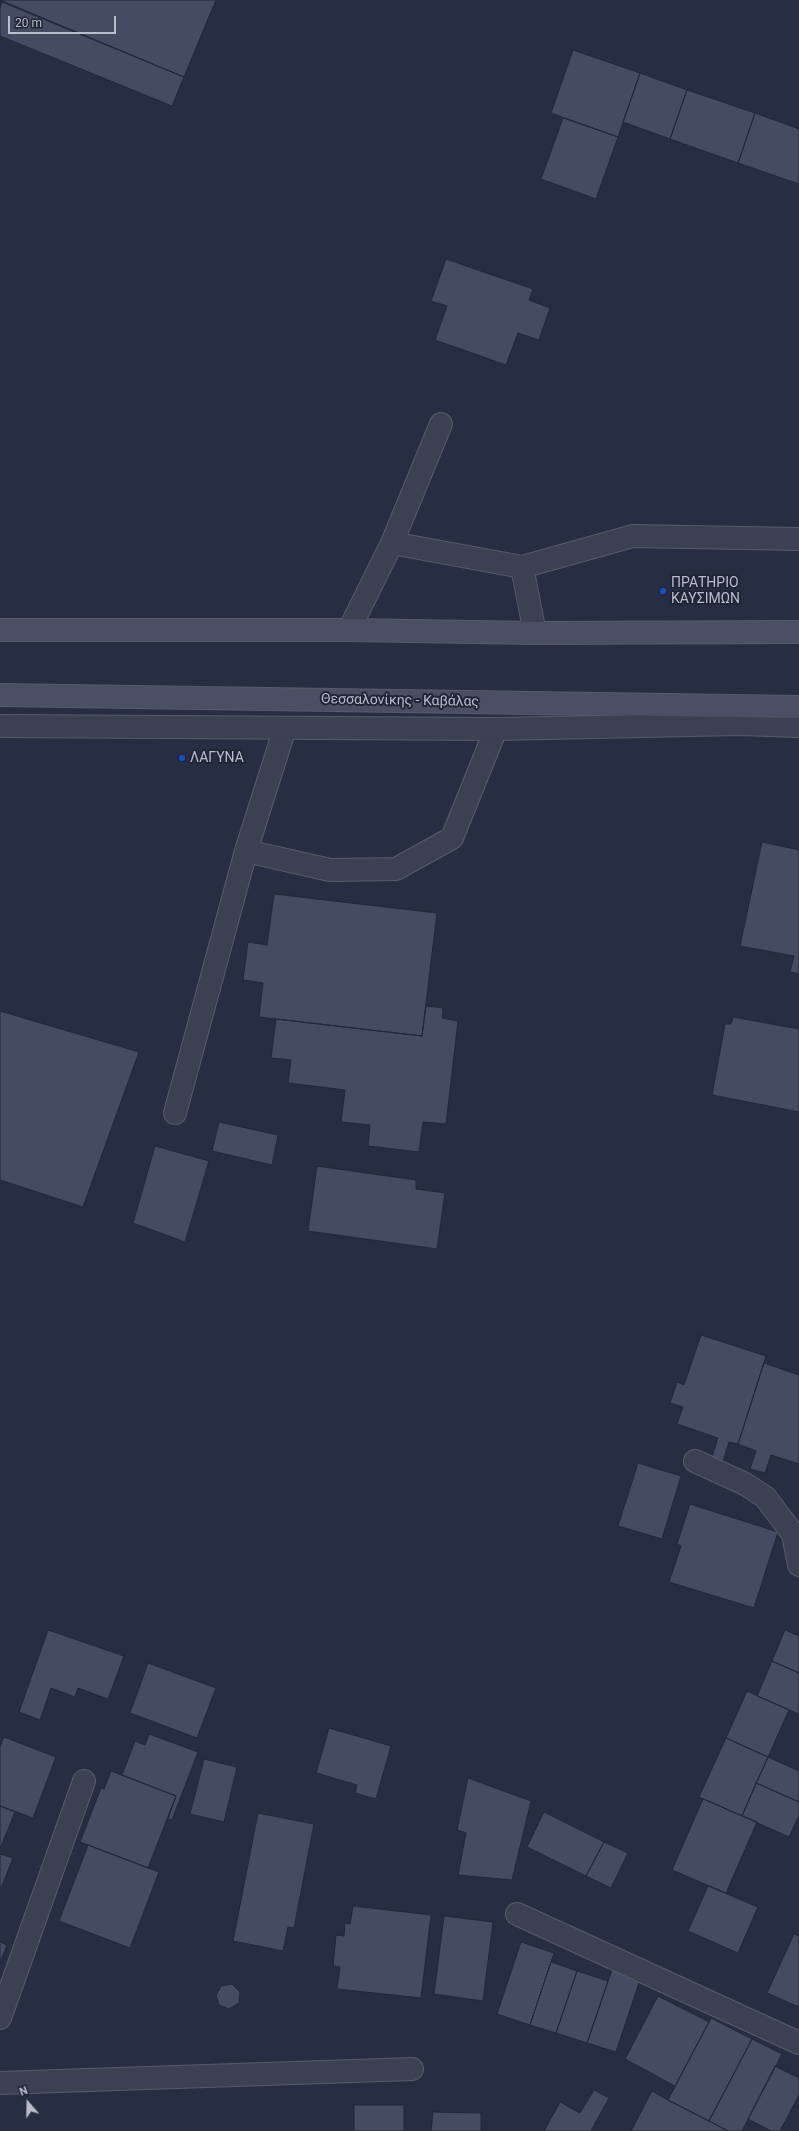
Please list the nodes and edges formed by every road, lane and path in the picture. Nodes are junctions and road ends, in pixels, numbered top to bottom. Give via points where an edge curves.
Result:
1 (441, 424) dead end
2 (799, 539) edge
3 (392, 543) junction
4 (522, 567) junction
5 (0, 630) edge
6 (349, 630) junction
7 (799, 632) edge
8 (535, 633) junction
9 (0, 695) edge
10 (799, 707) edge
11 (0, 726) edge
12 (799, 726) edge
13 (285, 728) junction
14 (496, 728) junction
15 (246, 851) junction
16 (175, 1113) dead end
17 (694, 1461) dead end
18 (799, 1565) edge
19 (84, 1781) dead end
20 (517, 1914) dead end
21 (0, 2018) edge
22 (799, 2043) edge
23 (412, 2069) dead end
24 (0, 2083) edge

1 - 3 street
2 - 4 street via 633,536
3 - 4 street
3 - 6 street
4 - 8 street
5 - 6 main road
6 - 8 main road
7 - 8 main road
9 - 10 main road, Θεσσαλονίκης - Καβάλας
11 - 13 street
12 - 14 street via 740,724
13 - 14 street
13 - 15 street
14 - 15 street via 452,838 396,868 330,870
15 - 16 street
17 - 18 street via 745,1484 765,1497 793,1534
19 - 21 street
20 - 22 street
23 - 24 street

